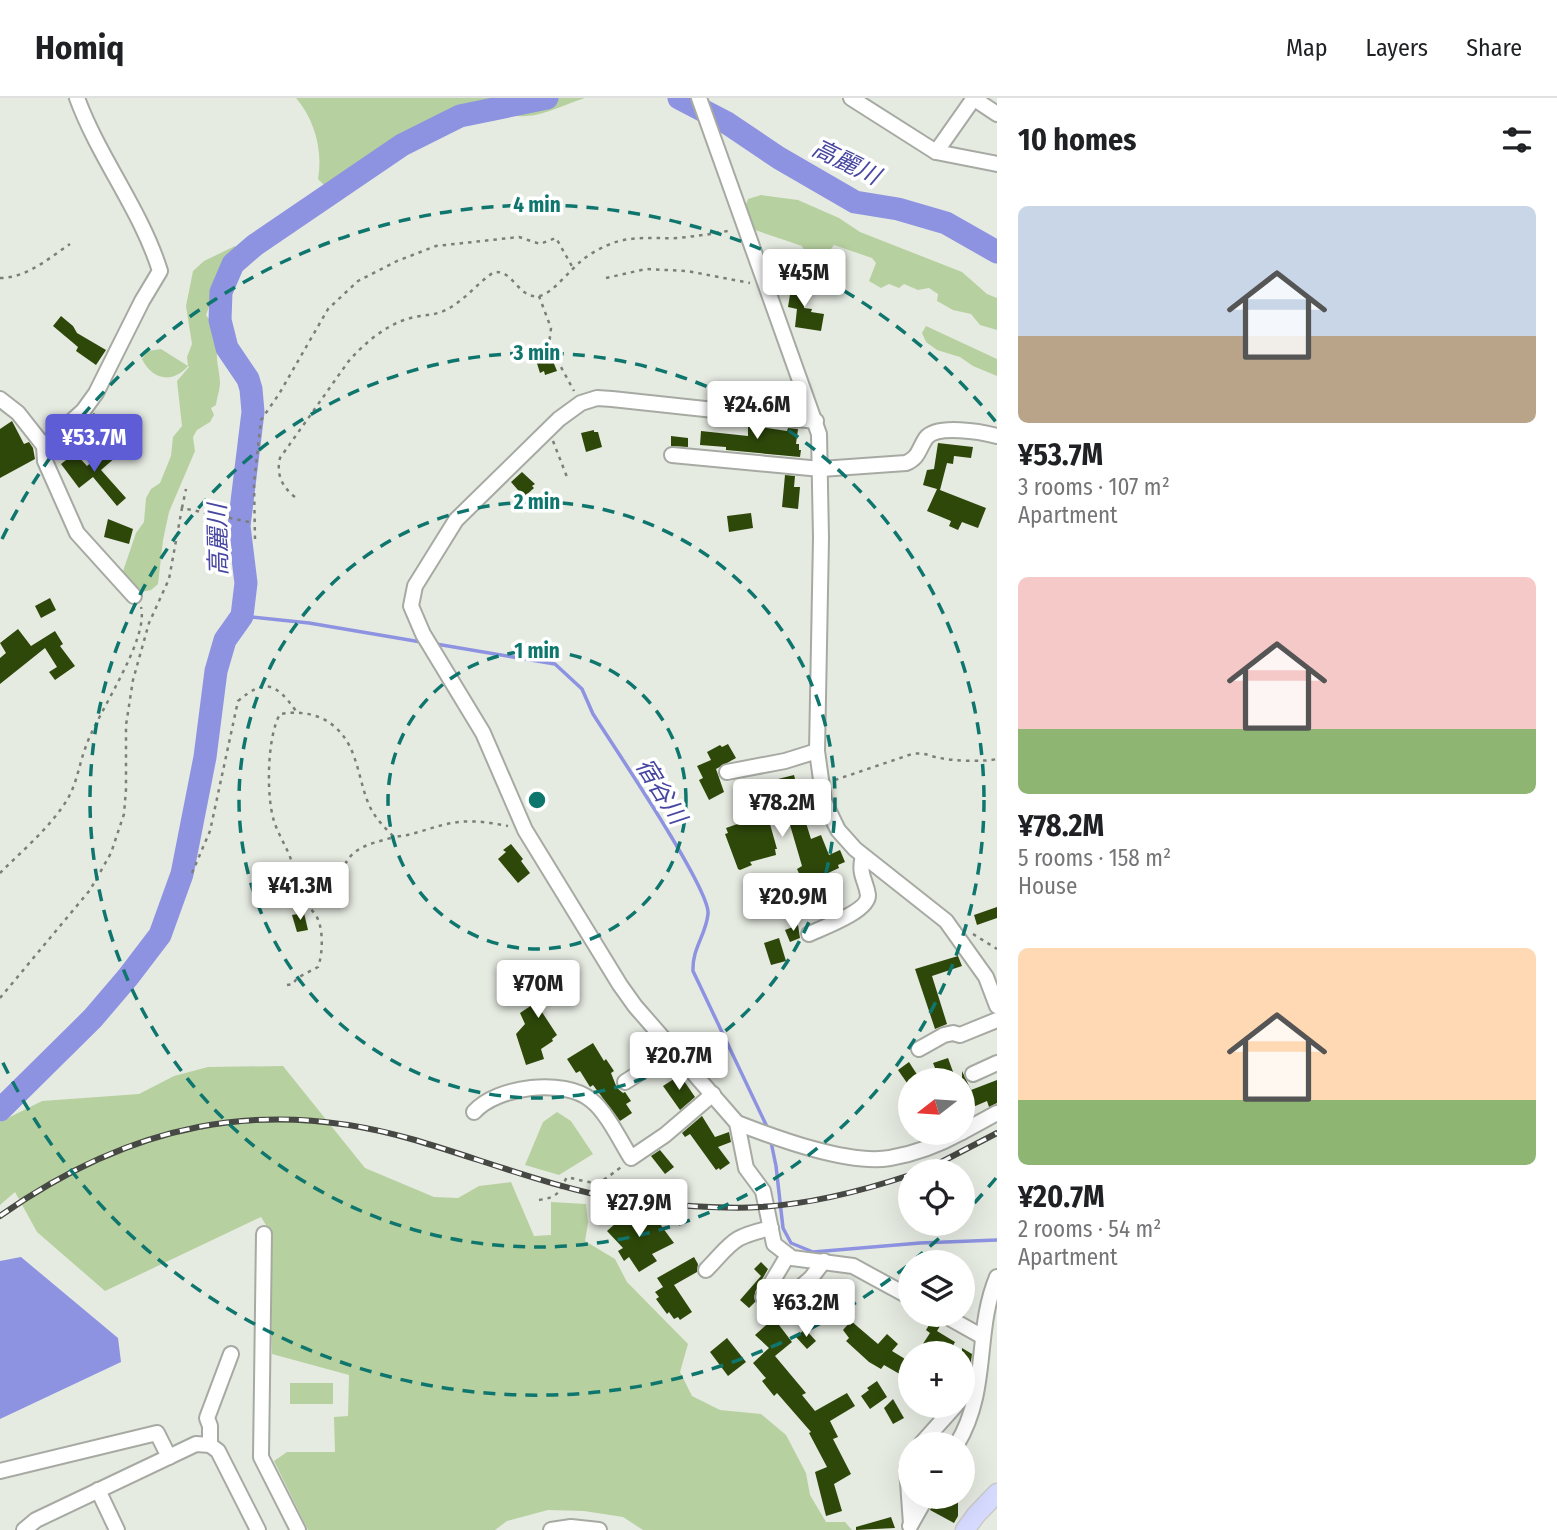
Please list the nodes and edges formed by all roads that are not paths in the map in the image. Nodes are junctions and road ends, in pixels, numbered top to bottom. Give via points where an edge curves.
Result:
1 (77, 98) edge
2 (699, 98) edge
3 (851, 98) edge
4 (974, 98) edge
5 (997, 114) edge
6 (936, 152) junction
7 (997, 164) edge
8 (0, 399) edge
9 (816, 421) junction
10 (997, 436) edge
11 (44, 446) junction
12 (672, 455) dead end
13 (821, 469) junction
14 (134, 596) road end
15 (817, 751) junction
16 (727, 772) dead end
17 (863, 856) junction
18 (809, 934) dead end
19 (997, 1006) edge
20 (997, 1020) edge
21 (919, 1049) dead end
22 (675, 1050) junction
23 (997, 1063) edge
24 (975, 1073) edge
25 (625, 1082) dead end
26 (713, 1094) junction
27 (474, 1112) dead end
28 (997, 1114) edge
29 (737, 1123) junction
30 (975, 1125) edge
31 (931, 1145) edge
32 (771, 1228) junction
33 (264, 1234) dead end
34 (788, 1255) junction
35 (824, 1261) junction
36 (706, 1270) dead end
37 (997, 1277) edge
38 (898, 1290) edge
39 (796, 1291) dead end
40 (763, 1297) dead end
41 (965, 1327) edge
42 (983, 1337) junction
43 (231, 1354) dead end
44 (982, 1370) junction
45 (975, 1379) edge
46 (944, 1418) edge
47 (932, 1432) edge
48 (963, 1432) edge
49 (210, 1445) junction
50 (169, 1457) junction
51 (0, 1471) edge
52 (98, 1490) junction
53 (997, 1493) edge
54 (909, 1509) edge
55 (920, 1509) edge
56 (910, 1527) edge
57 (24, 1530) edge
58 (117, 1530) edge
59 (258, 1530) edge
60 (298, 1530) edge
61 (551, 1530) edge
62 (600, 1530) edge
63 (965, 1530) edge

1 - 11 street via 160,271 96,393
2 - 9 street
3 - 6 street
4 - 5 street
4 - 6 street
6 - 7 street
8 - 11 street via 18,413
9 - 13 street
9 - 22 street via 612,399 581,403 547,430 456,520 411,598 414,617 483,733 525,830 620,985
10 - 13 street via 940,430 927,436 918,455 906,463
11 - 14 street via 77,533
12 - 13 street
13 - 15 street
15 - 16 street
15 - 17 street via 824,801 838,830
17 - 18 street via 866,902
17 - 19 street via 946,921 986,978
20 - 21 street via 960,1035 944,1035
22 - 25 street
22 - 26 street
23 - 24 street
26 - 27 street via 631,1158 594,1101 579,1092 559,1087 510,1092 493,1097
26 - 29 street
28 - 30 street
29 - 31 street via 868,1159 889,1159
29 - 32 street via 746,1168 763,1191
32 - 34 street via 774,1244
32 - 36 street via 731,1241
33 - 60 street via 261,1457
34 - 35 street
34 - 40 street
35 - 38 street via 853,1266
35 - 39 street
37 - 42 street
41 - 42 street
42 - 44 street
43 - 49 street via 206,1418
44 - 45 street
44 - 48 street via 974,1409
46 - 47 street
49 - 50 street via 196,1444
49 - 59 street via 229,1469
50 - 51 street via 157,1433
50 - 52 street
52 - 57 street
52 - 58 street
53 - 63 main road
54 - 56 street
55 - 56 street
61 - 62 street

